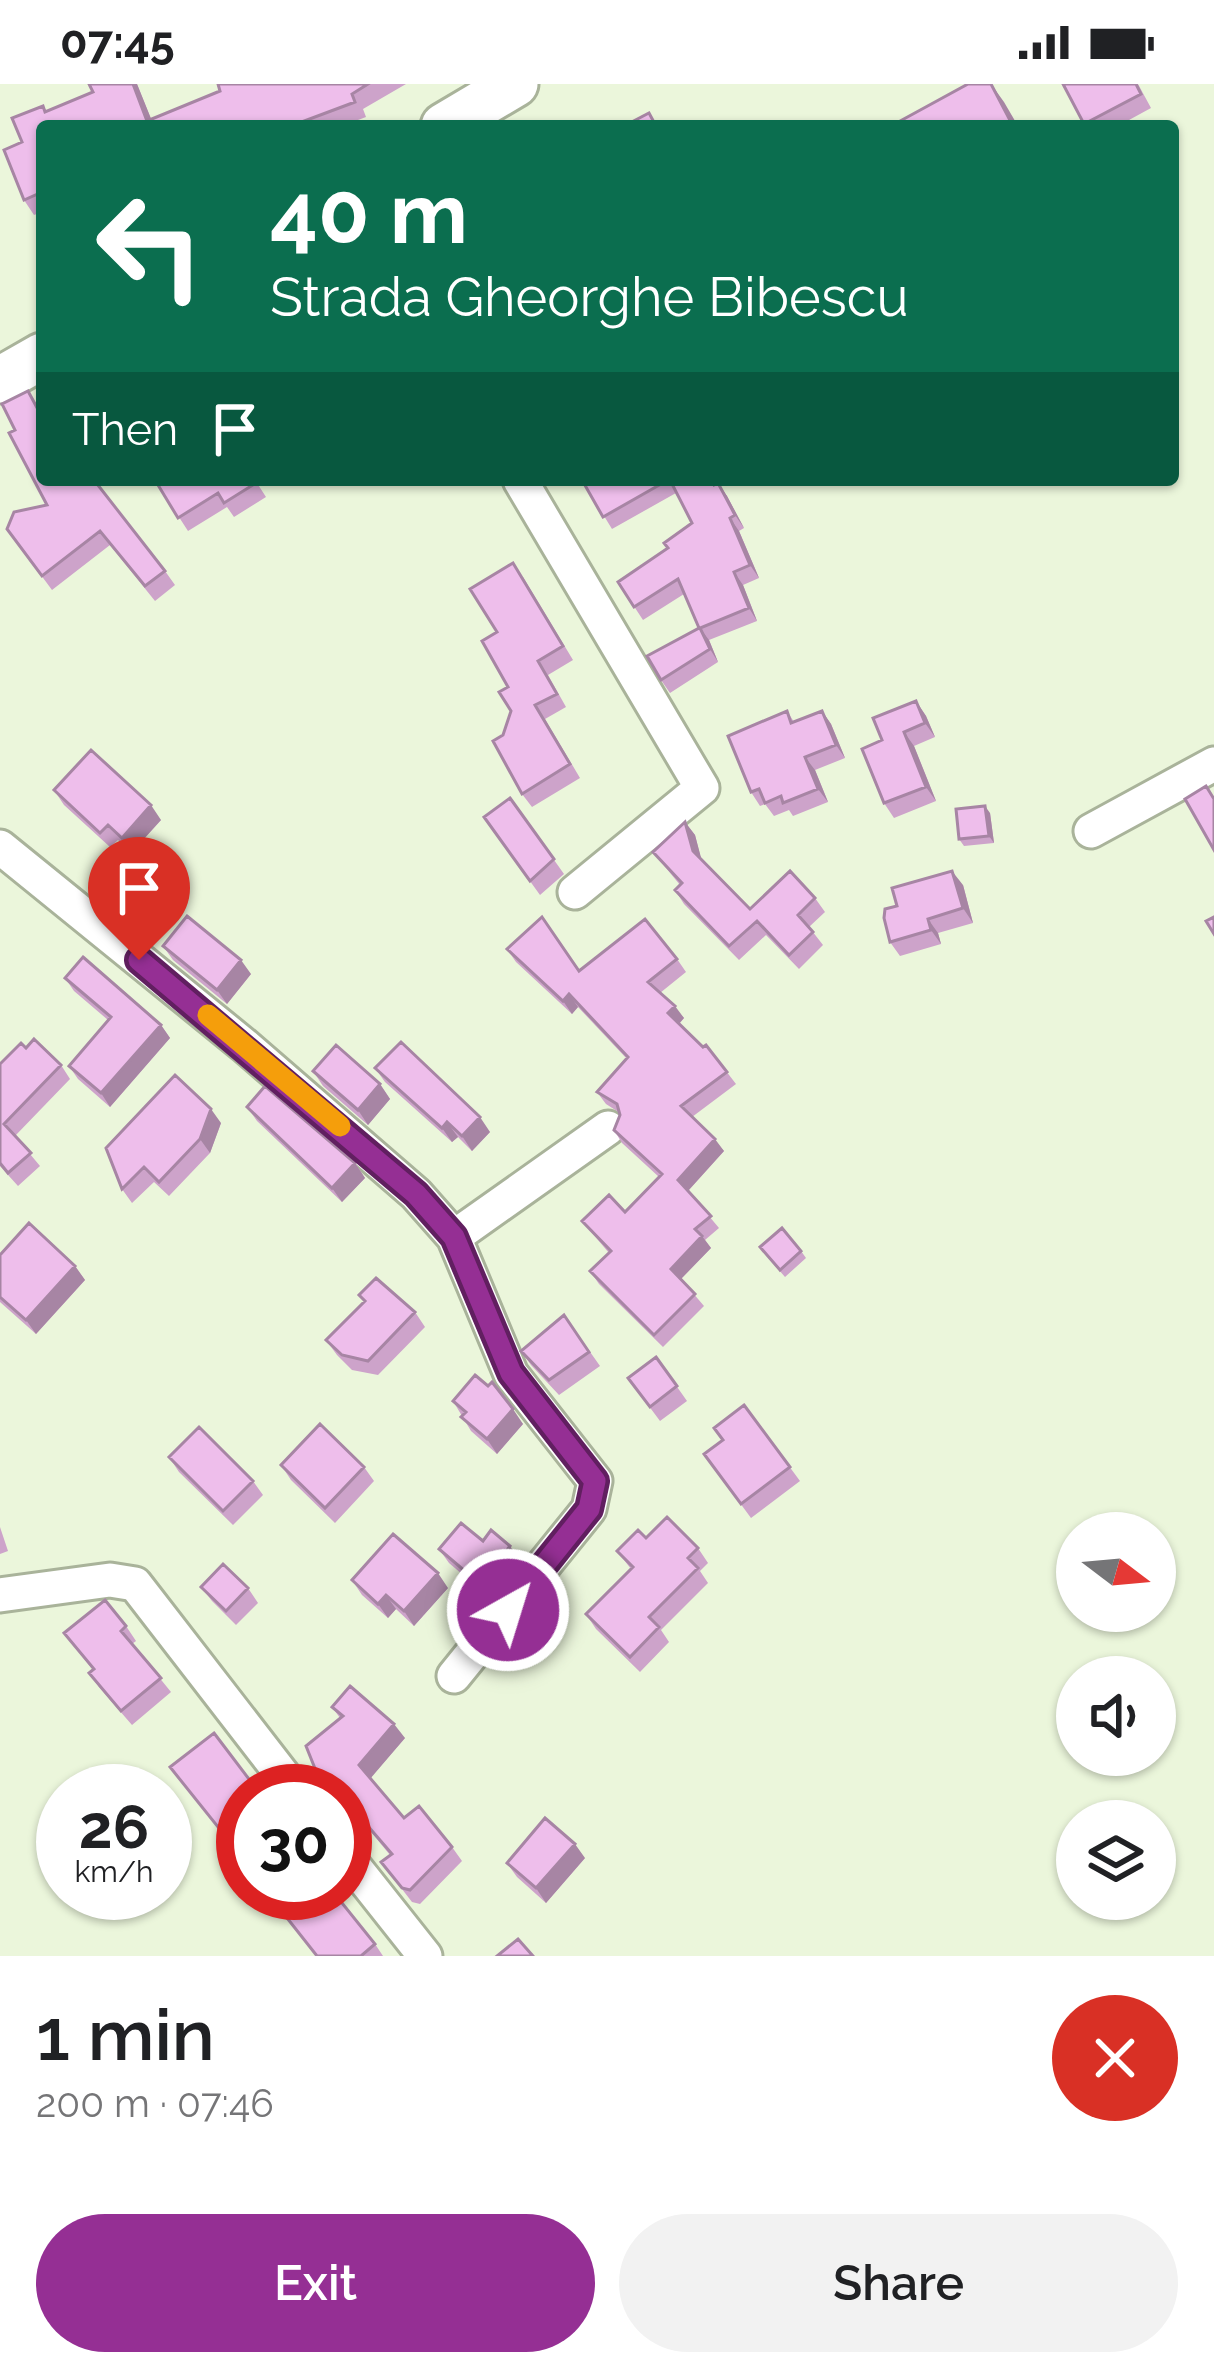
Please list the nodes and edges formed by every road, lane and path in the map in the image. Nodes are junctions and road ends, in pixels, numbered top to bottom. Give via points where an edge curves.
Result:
1 (515, 84) edge
2 (454, 120) edge
3 (36, 359) edge
4 (0, 380) edge
5 (524, 486) edge
6 (1214, 764) edge
7 (1091, 831) dead end
8 (0, 848) edge
9 (574, 892) dead end
10 (608, 1128) dead end
11 (454, 1237) junction
12 (0, 1595) edge
13 (454, 1676) dead end
14 (274, 1764) edge
15 (372, 1889) edge
16 (425, 1956) edge

1 - 2 main road
3 - 4 main road
5 - 9 street via 701,788
6 - 7 street
8 - 11 street via 362,1145
10 - 11 street
11 - 13 street via 511,1373 595,1481 589,1509
12 - 14 street via 110,1580 135,1584
15 - 16 street

